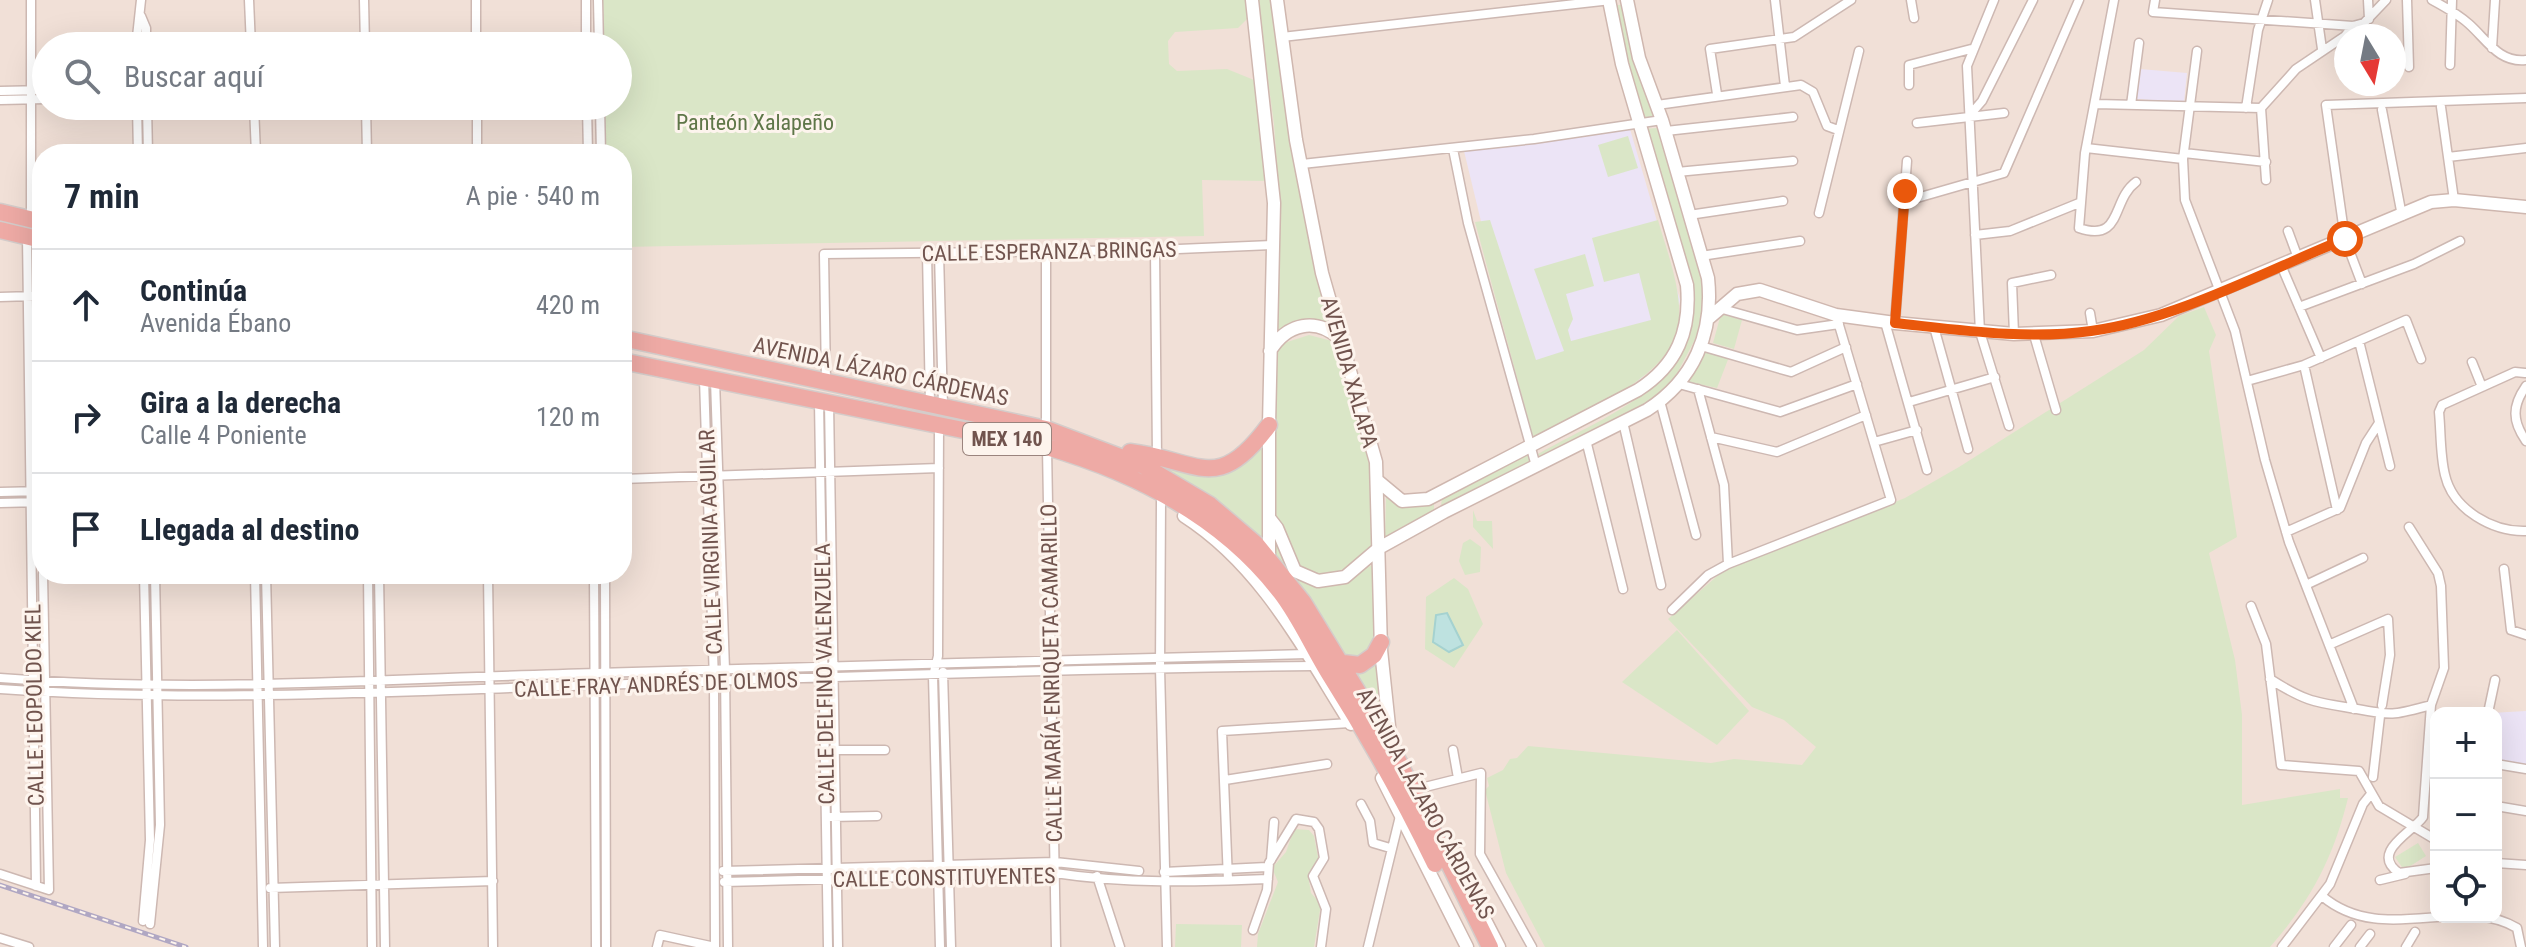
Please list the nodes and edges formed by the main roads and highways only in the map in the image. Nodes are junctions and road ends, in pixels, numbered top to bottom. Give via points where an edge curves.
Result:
1 (1252, 0) edge
2 (1277, 0) edge
3 (1610, 0) edge
4 (1627, 0) edge
5 (2526, 208) edge
6 (2, 219) edge
7 (32, 228) edge
8 (1708, 278) junction
9 (1737, 294) junction
10 (1714, 313) junction
11 (1340, 339) junction
12 (632, 340) edge
13 (1270, 351) junction
14 (632, 363) edge
15 (1269, 425) junction
16 (1113, 452) junction
17 (1139, 480) junction
18 (1378, 481) junction
19 (1438, 495) junction
20 (1444, 512) junction
21 (1270, 519) junction
22 (1379, 548) junction
23 (1270, 559) junction
24 (1270, 588) junction
25 (1381, 642) junction
26 (1312, 658) junction
27 (1341, 665) junction
28 (1392, 748) junction
29 (1434, 836) junction
30 (1443, 868) junction
31 (1467, 947) edge
32 (1479, 947) edge
33 (1490, 947) edge
34 (1499, 947) edge

1 - 13 main road via 1273,166
2 - 11 main road, AVENIDA XALAPA via 1302,164
3 - 19 main road via 1639,124 1687,285 1682,339 1654,380
4 - 8 main road via 1639,58
5 - 9 main road via 2431,202 2161,315 2093,331 2034,335 1838,320 1768,291
6 - 7 highway
8 - 9 main road
8 - 10 main road
9 - 10 main road
10 - 20 main road via 1679,384 1660,401
11 - 13 main road via 1325,328 1306,325 1281,335
11 - 18 main road, AVENIDA XALAPA via 1371,438
12 - 16 highway, AVENIDA LÁZARO CÁRDENAS / MEX 140 via 1046,429
13 - 15 main road
14 - 17 highway, AVENIDA LÁZARO CÁRDENAS / MEX 140 via 1047,447
15 - 16 highway via 1247,453 1226,466 1200,469
15 - 21 main road
16 - 23 highway, AVENIDA LÁZARO CÁRDENAS / MEX 140 via 1210,505
17 - 24 main road
17 - 24 highway, AVENIDA LÁZARO CÁRDENAS / MEX 140 via 1227,538
18 - 19 main road via 1402,501
18 - 22 main road, AVENIDA XALAPA
19 - 20 main road via 1437,505
20 - 22 main road
21 - 22 main road via 1290,562 1305,578 1345,577
21 - 23 main road
22 - 25 main road, AVENIDA XALAPA
23 - 24 main road
23 - 27 highway, AVENIDA LÁZARO CÁRDENAS / MEX 140
24 - 26 highway, AVENIDA LÁZARO CÁRDENAS / MEX 140 via 1292,609
25 - 27 highway via 1368,661
25 - 28 main road, AVENIDA XALAPA
26 - 27 highway
26 - 30 highway, AVENIDA LÁZARO CÁRDENAS / MEX 140 via 1382,758
26 - 31 main road
27 - 28 highway, AVENIDA LÁZARO CÁRDENAS / MEX 140
28 - 29 highway, AVENIDA LÁZARO CÁRDENAS / MEX 140
29 - 30 highway, AVENIDA LÁZARO CÁRDENAS / MEX 140
29 - 34 main road via 1446,845
30 - 32 highway, AVENIDA LÁZARO CÁRDENAS / MEX 140
30 - 33 highway, AVENIDA LÁZARO CÁRDENAS / MEX 140

